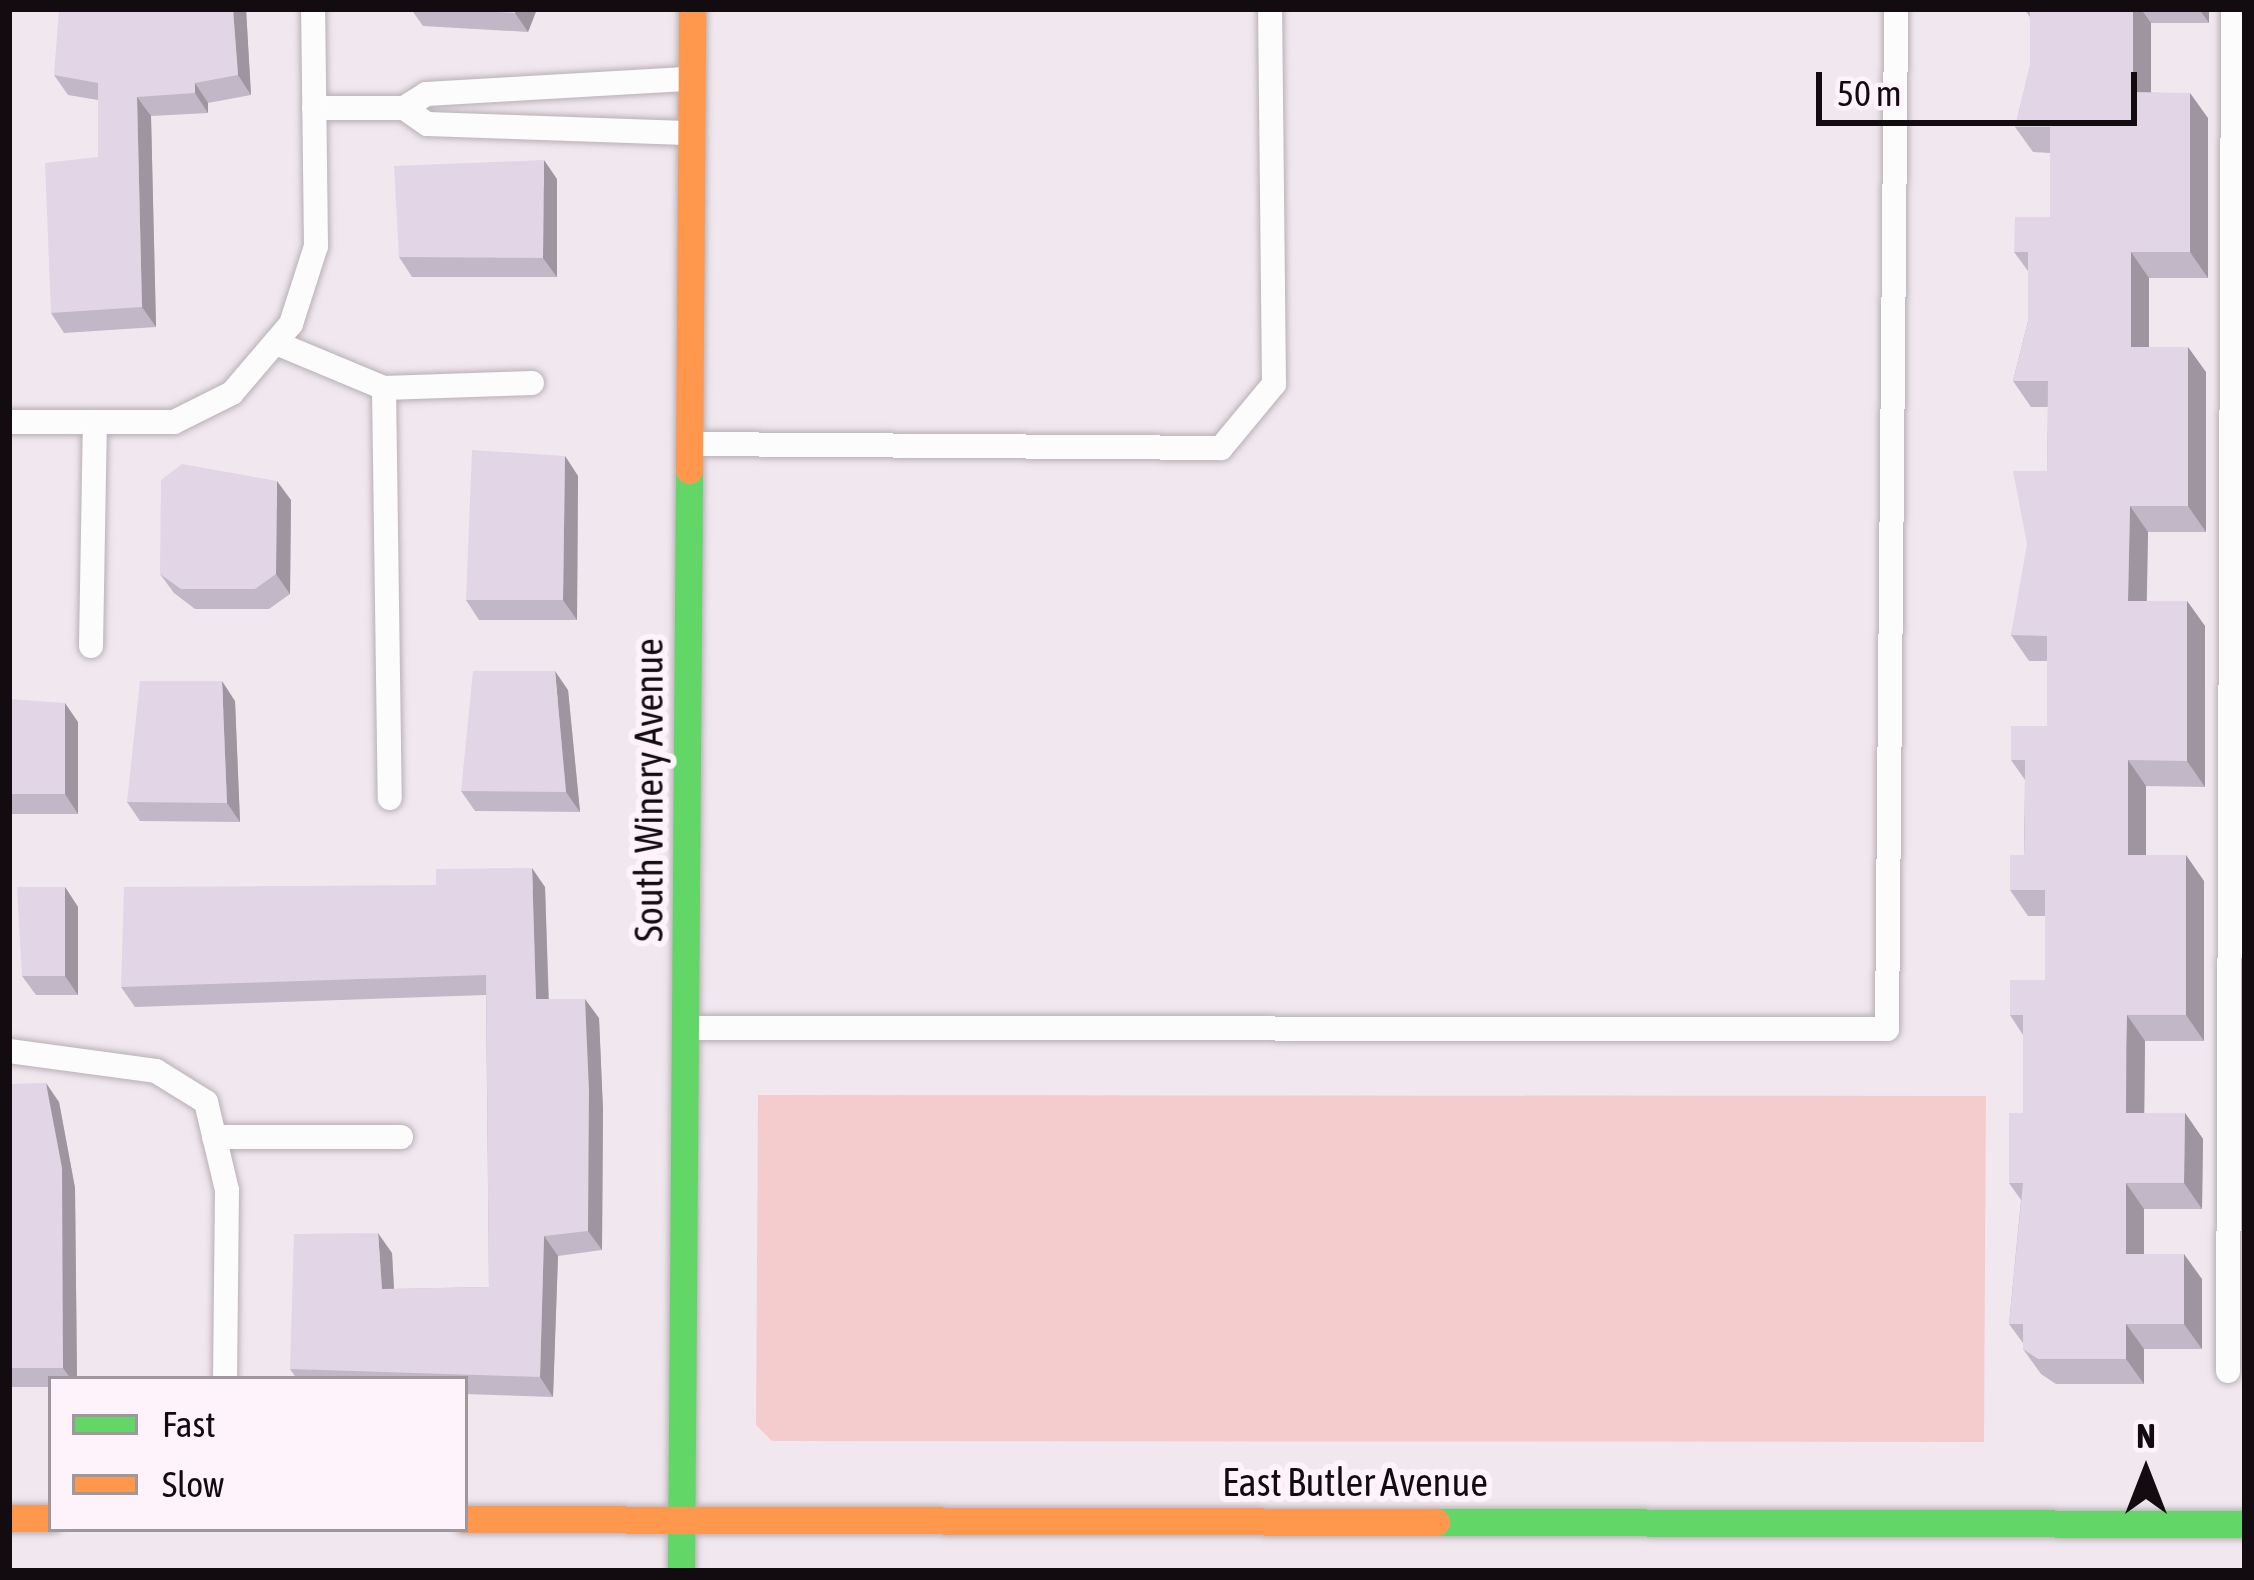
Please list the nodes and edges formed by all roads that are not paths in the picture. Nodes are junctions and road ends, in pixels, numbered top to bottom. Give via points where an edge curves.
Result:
1 (313, 9) edge
2 (692, 9) edge
3 (1270, 9) edge
4 (1897, 9) edge
5 (2233, 9) edge
6 (692, 79) junction
7 (560, 90) junction
8 (314, 108) junction
9 (404, 108) junction
10 (560, 126) junction
11 (692, 133) junction
12 (276, 343) junction
13 (2239, 351) edge
14 (532, 383) dead end
15 (384, 388) junction
16 (9, 422) edge
17 (95, 422) junction
18 (690, 444) junction
19 (91, 646) dead end
20 (389, 798) dead end
21 (686, 1028) junction
22 (9, 1051) edge
23 (2237, 1118) edge
24 (214, 1137) junction
25 (401, 1137) dead end
26 (2228, 1371) dead end
27 (225, 1376) edge
28 (9, 1518) edge
29 (48, 1518) edge
30 (468, 1519) edge
31 (680, 1520) junction
32 (2245, 1524) edge
33 (681, 1571) edge

1 - 8 lane
2 - 6 street, South Winery Avenue
3 - 18 lane via 1274,384 1221,448
4 - 21 lane via 1887,1029
5 - 13 lane
6 - 7 lane
6 - 11 street, South Winery Avenue
7 - 9 lane via 426,94
7 - 10 lane
8 - 9 lane
8 - 12 lane via 316,246
9 - 10 lane via 427,124
10 - 11 lane
11 - 18 street, South Winery Avenue
12 - 15 lane
12 - 17 lane via 232,393 174,422
13 - 23 lane
14 - 15 lane
15 - 20 lane
16 - 17 lane
17 - 19 lane
18 - 21 street, South Winery Avenue
21 - 31 street, South Winery Avenue
22 - 24 lane via 156,1071 206,1102
23 - 26 lane
24 - 25 lane
24 - 27 lane via 227,1190
28 - 29 street
30 - 31 street, East Butler Avenue
31 - 32 street, East Butler Avenue
31 - 33 street, South Winery Avenue

